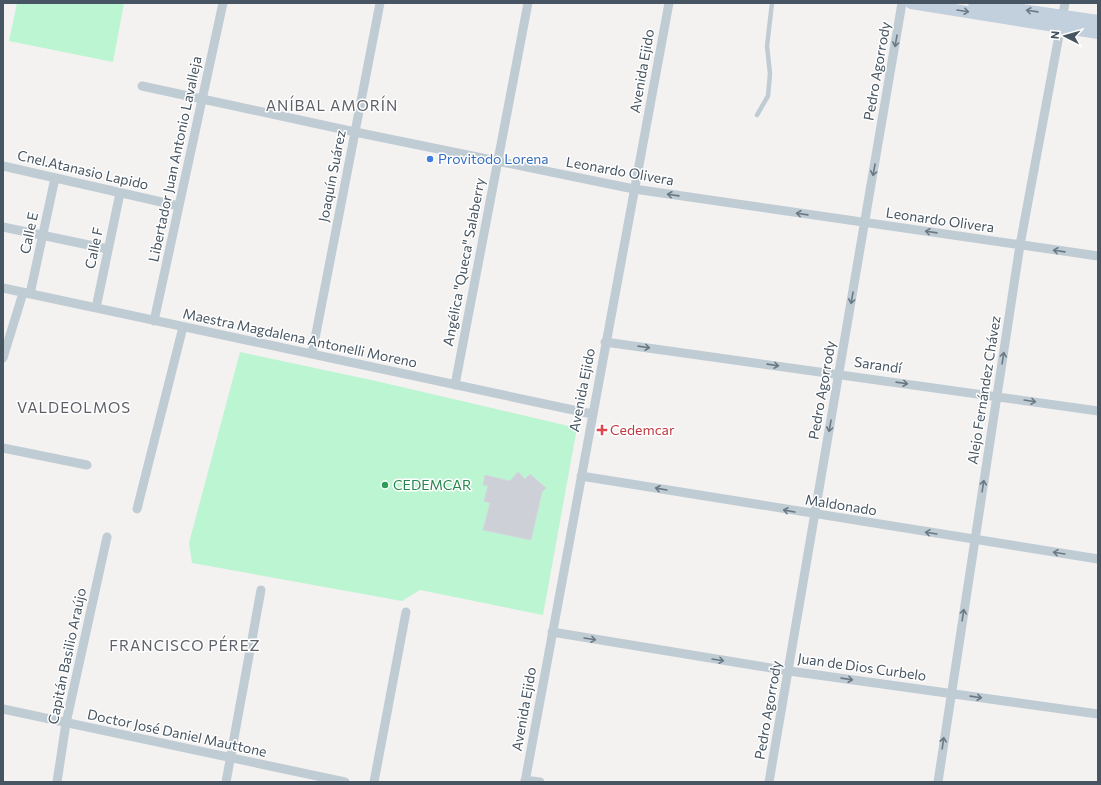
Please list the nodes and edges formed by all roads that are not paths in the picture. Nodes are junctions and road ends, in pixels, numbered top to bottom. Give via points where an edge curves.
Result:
1 (223, 3) edge
2 (380, 3) edge
3 (528, 3) edge
4 (669, 3) edge
5 (772, 3) edge
6 (902, 3) edge
7 (911, 3) edge
8 (974, 3) edge
9 (1065, 3) edge
10 (1098, 21) edge
11 (1062, 22) junction
12 (1098, 33) edge
13 (142, 86) dead end
14 (203, 99) junction
15 (757, 116) dead end
16 (355, 132) junction
17 (498, 162) junction
18 (3, 166) edge
19 (55, 178) junction
20 (634, 189) junction
21 (120, 193) junction
22 (179, 206) junction
23 (865, 223) junction
24 (3, 227) edge
25 (43, 235) junction
26 (1020, 245) junction
27 (108, 249) junction
28 (1098, 256) edge
29 (3, 288) edge
30 (27, 293) junction
31 (96, 308) junction
32 (154, 320) junction
33 (183, 327) junction
34 (606, 342) junction
35 (312, 354) junction
36 (3, 358) edge
37 (839, 374) junction
38 (455, 385) junction
39 (997, 396) junction
40 (1098, 411) edge
41 (592, 414) junction
42 (3, 448) edge
43 (87, 465) dead end
44 (581, 476) junction
45 (137, 509) dead end
46 (815, 515) junction
47 (107, 537) dead end
48 (975, 540) junction
49 (1098, 559) edge
50 (261, 590) dead end
51 (406, 612) dead end
52 (552, 632) junction
53 (789, 671) junction
54 (951, 694) junction
55 (3, 709) edge
56 (1098, 714) edge
57 (66, 723) junction
58 (230, 759) junction
59 (525, 781) edge
60 (57, 782) edge
61 (226, 782) edge
62 (345, 782) edge
63 (374, 782) edge
64 (540, 782) edge
65 (769, 782) edge
66 (938, 782) edge

1 - 14 street, Libertador Juan Antonio Lavalleja
2 - 16 street, Joaquín Suárez
3 - 17 street, Angélica "Queca" Salaberry
4 - 20 street, Avenida Ejido
5 - 15 lane via 767,46 770,74 768,96
6 -> 23 street, Pedro Agorrody
7 -> 11 street
11 -> 8 street
9 - 11 street, Alejo Fernández Chávez
10 - 11 street
11 - 12 street
11 - 26 street, Alejo Fernández Chávez
13 - 14 street, Leonardo Olivera
14 - 16 street, Leonardo Olivera
14 - 22 street, Libertador Juan Antonio Lavalleja
16 - 17 street, Leonardo Olivera
16 - 35 street, Joaquín Suárez
17 - 20 street, Leonardo Olivera
17 - 38 street, Angélica "Queca" Salaberry
18 - 19 street, Cnel.Atanasio Lapido
19 - 21 street, Cnel.Atanasio Lapido
19 - 25 street, Calle E
23 -> 20 street, Leonardo Olivera
20 - 34 street, Avenida Ejido
21 - 22 street, Cnel.Atanasio Lapido
21 - 27 street, Calle F
22 - 32 street, Libertador Juan Antonio Lavalleja
26 -> 23 street, Leonardo Olivera
23 -> 37 street, Pedro Agorrody
24 - 25 street
25 - 27 street
25 - 30 street, Calle E
28 -> 26 street, Leonardo Olivera
39 -> 26 street, Alejo Fernández Chávez
27 - 31 street, Calle F
29 - 30 street, Maestra Magdalena Antonelli Moreno
30 - 31 street, Maestra Magdalena Antonelli Moreno
30 - 36 street, Calle E
31 - 32 street, Maestra Magdalena Antonelli Moreno
32 - 33 street, Maestra Magdalena Antonelli Moreno
33 - 35 street, Maestra Magdalena Antonelli Moreno
33 - 45 street
34 -> 37 street, Sarandí
34 - 41 street, Avenida Ejido
35 - 38 street, Maestra Magdalena Antonelli Moreno
37 -> 39 street, Sarandí
37 -> 46 street, Pedro Agorrody
38 - 41 street, Maestra Magdalena Antonelli Moreno
39 -> 40 street, Sarandí
48 -> 39 street, Alejo Fernández Chávez
41 - 44 street, Avenida Ejido
42 - 43 street
46 -> 44 street, Maldonado
44 - 52 street, Avenida Ejido
48 -> 46 street, Maldonado
46 - 53 street, Pedro Agorrody
47 - 57 street, Capitán Basilio Araújo
49 -> 48 street, Maldonado
54 -> 48 street, Alejo Fernández Chávez
50 - 58 street
51 - 63 street
52 -> 53 street, Juan de Dios Curbelo
52 - 59 street, Avenida Ejido
53 -> 54 street, Juan de Dios Curbelo
53 - 65 street, Pedro Agorrody
54 -> 56 street, Juan de Dios Curbelo
66 -> 54 street, Alejo Fernández Chávez
55 - 57 street, Doctor José Daniel Mauttone
57 - 58 street, Doctor José Daniel Mauttone
57 - 60 street, Capitán Basilio Araújo
58 - 61 street
58 - 62 street, Doctor José Daniel Mauttone
59 - 64 street

